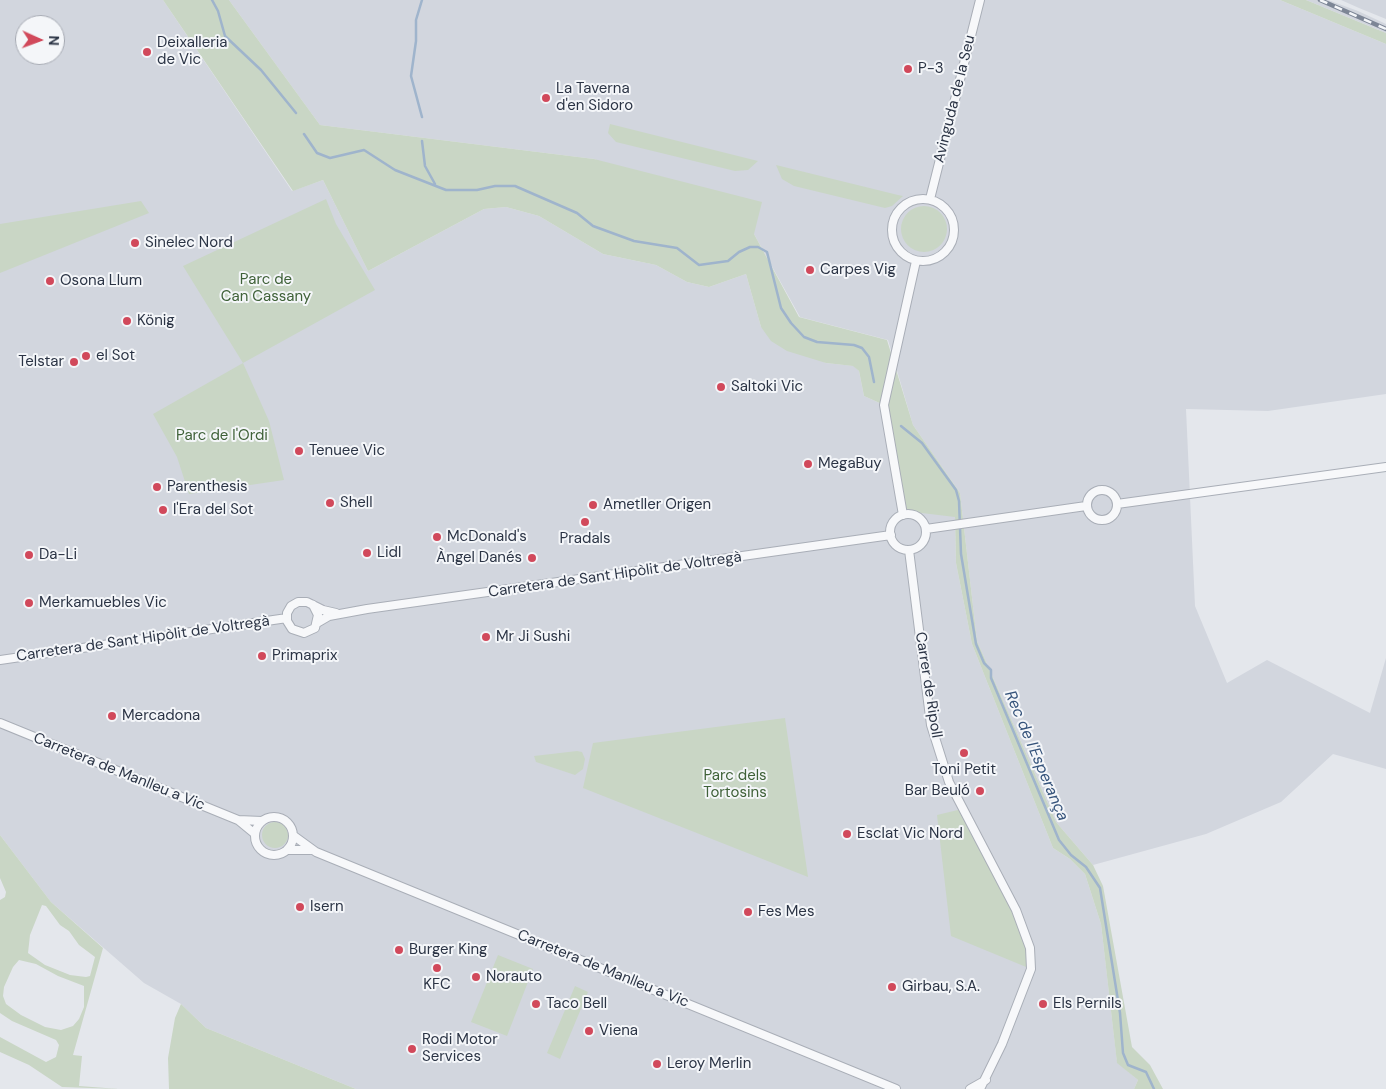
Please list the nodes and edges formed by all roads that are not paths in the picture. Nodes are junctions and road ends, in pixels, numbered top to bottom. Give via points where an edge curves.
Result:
1 (980, 0) edge
2 (930, 199) junction
3 (916, 261) junction
4 (1386, 467) edge
5 (1117, 504) junction
6 (1086, 506) junction
7 (903, 515) junction
8 (926, 529) junction
9 (891, 535) junction
10 (909, 550) junction
11 (313, 605) junction
12 (340, 613) junction
13 (286, 618) junction
14 (317, 623) junction
15 (0, 653) edge
16 (4, 659) edge
17 (0, 724) edge
18 (238, 820) junction
19 (262, 820) junction
20 (255, 834) junction
21 (294, 836) junction
22 (288, 850) junction
23 (310, 850) junction
24 (990, 1072) junction
25 (986, 1080) junction
26 (896, 1089) edge
27 (970, 1089) edge
28 (980, 1089) edge
29 (987, 1089) edge

1 - 2 street, Avinguda de la Seu
2 - 3 street via 942,204 950,214 955,226 954,236 948,249 939,257
2 - 3 street via 918,198 907,202 892,221 891,232 896,246
3 - 7 street via 884,405
4 - 5 street
5 - 6 street via 1112,494 1105,490 1089,497
5 - 6 street via 1114,514 1105,520 1090,516
6 - 8 street
7 - 8 street via 918,517
7 - 9 street via 893,522
8 - 10 street via 919,547
9 - 10 street via 898,547
9 - 12 street, Carretera de Sant Hipòlit de Voltregà
10 - 24 street, Carrer de Ripoll via 931,725 948,782 1016,910 1030,948 1031,969
11 - 12 street, Carretera de Sant Hipòlit de Voltregà
11 - 13 street via 305,601 296,602 289,608
11 - 14 street via 318,613
12 - 14 street, Carretera de Sant Hipòlit de Voltregà
13 - 14 street via 290,627 300,633 311,631
13 - 16 street, Carretera de Sant Hipòlit de Voltregà
15 - 16 street
17 - 18 street, Carretera de Manlleu a Vic
18 - 19 street, Carretera de Manlleu a Vic
18 - 20 street, Carretera de Manlleu a Vic
19 - 20 street
19 - 21 street via 271,816 282,818 290,824
20 - 22 street via 257,845 266,854 276,855
21 - 22 street
21 - 23 street, Carretera de Manlleu a Vic
22 - 23 street, Carretera de Manlleu a Vic
23 - 26 street, Carretera de Manlleu a Vic
24 - 25 street, Carrer de Ripoll
24 - 29 street
25 - 27 street
25 - 28 street, Carrer de Ripoll

